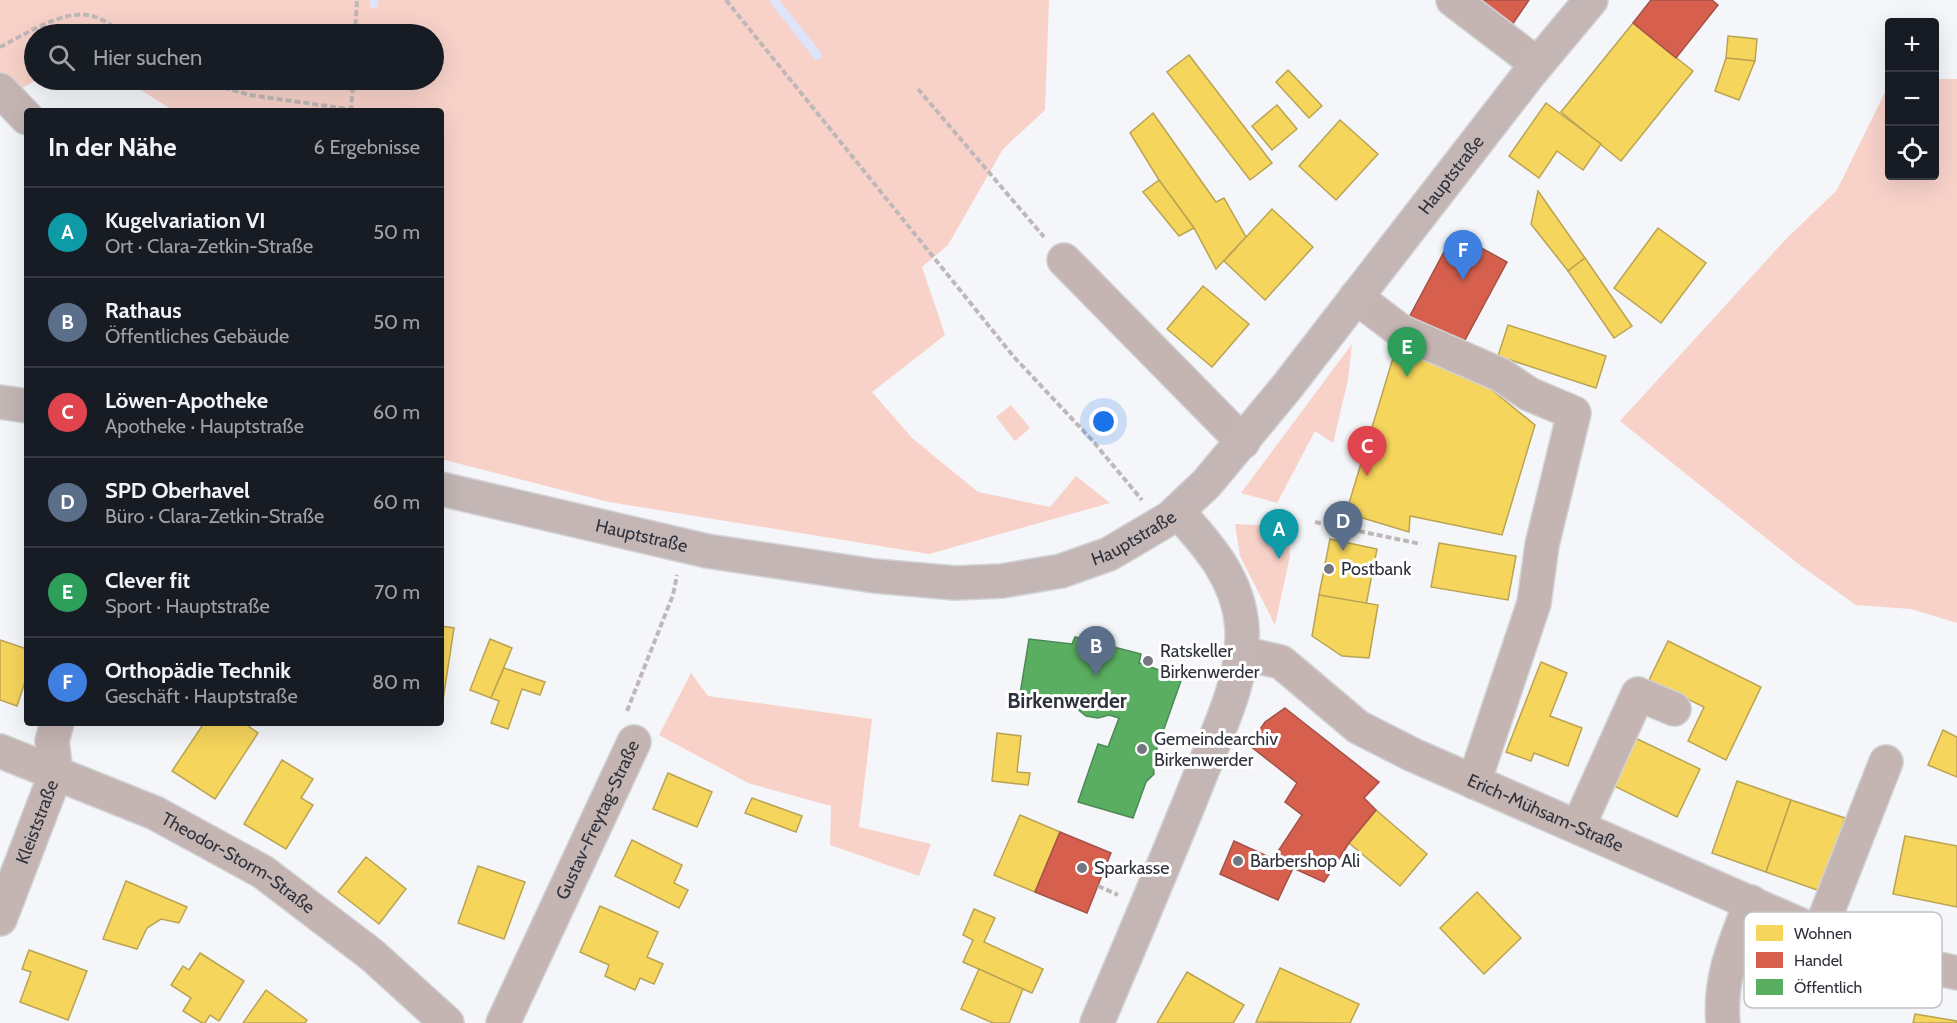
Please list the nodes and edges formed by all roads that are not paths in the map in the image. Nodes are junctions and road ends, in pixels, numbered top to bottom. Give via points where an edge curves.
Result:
1 (1453, 0) edge
2 (1591, 0) edge
3 (1537, 64) junction
4 (0, 90) edge
5 (24, 114) edge
6 (1064, 260) road end
7 (1356, 297) junction
8 (0, 402) edge
9 (24, 406) edge
10 (1243, 442) junction
11 (444, 490) edge
12 (1170, 518) junction
13 (1240, 653) junction
14 (1674, 709) dead end
15 (56, 726) edge
16 (634, 742) road end
17 (0, 751) edge
18 (1886, 762) dead end
19 (56, 773) junction
20 (1474, 782) junction
21 (1578, 827) junction
22 (1751, 902) junction
23 (1747, 912) edge
24 (1773, 912) edge
25 (1827, 912) edge
26 (0, 919) edge
27 (1744, 920) edge
28 (1942, 970) edge
29 (1957, 973) edge
30 (447, 1023) edge
31 (502, 1023) edge
32 (1097, 1023) edge
33 (1723, 1023) edge

1 - 3 street
2 - 3 main road, Hauptstraße
3 - 7 main road, Hauptstraße
4 - 5 street
6 - 10 street
7 - 10 main road, Hauptstraße
7 - 20 street via 1402,332 1501,375 1529,394 1574,413 1542,544 1534,603
8 - 9 main road
10 - 12 main road, Hauptstraße
11 - 12 main road, Hauptstraße via 683,545 875,576 975,583 1015,580 1081,565 1114,552
12 - 13 main road via 1206,543 1231,582 1242,628
13 - 20 street, Erich-Mühsam-Straße via 1281,662 1358,727
13 - 32 main road via 1218,732
14 - 21 street via 1638,694
15 - 19 street, Kleiststraße via 52,741
16 - 31 street, Gustav-Freytag-Straße
17 - 19 street, Theodor-Storm-Straße
18 - 25 street
19 - 26 street, Kleiststraße
19 - 30 street, Theodor-Storm-Straße via 155,813 263,872 372,955
20 - 21 street, Erich-Mühsam-Straße
21 - 22 street, Erich-Mühsam-Straße
22 - 23 street
22 - 24 street, Erich-Mühsam-Straße
27 - 33 street via 1725,969
28 - 29 street, Erich-Mühsam-Straße

